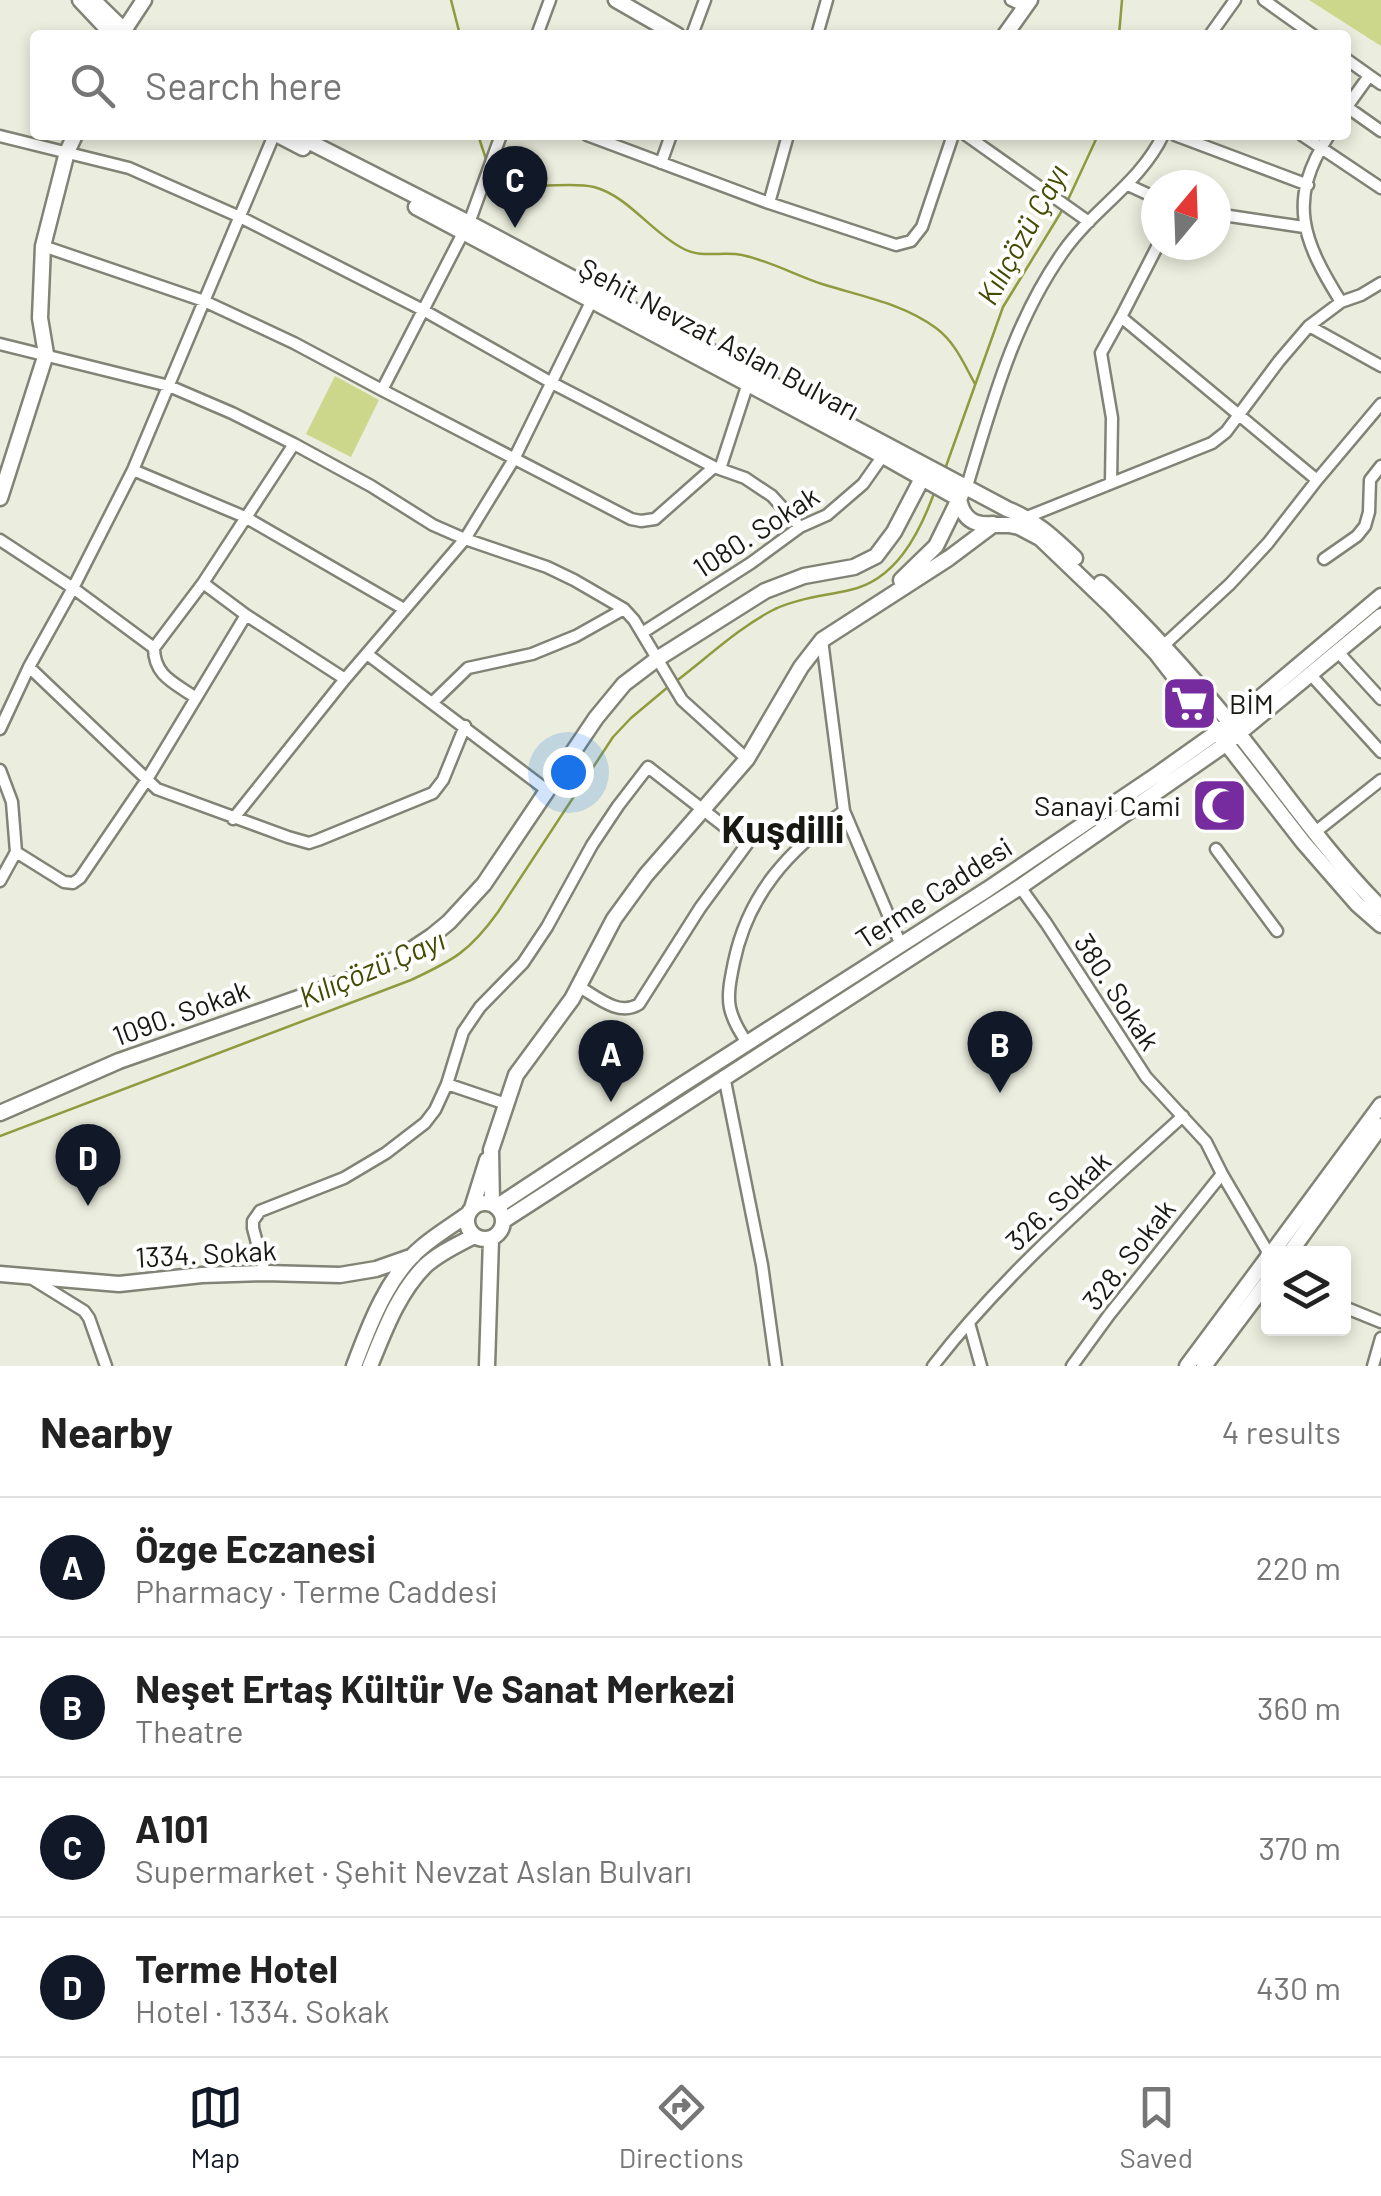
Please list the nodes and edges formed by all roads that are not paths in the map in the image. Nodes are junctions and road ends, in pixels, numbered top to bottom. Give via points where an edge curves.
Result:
1 (80, 0) edge
2 (93, 0) edge
3 (144, 0) edge
4 (550, 0) edge
5 (616, 0) edge
6 (704, 0) edge
7 (827, 0) edge
8 (1236, 0) edge
9 (1264, 0) edge
10 (1022, 2) edge
11 (117, 30) edge
12 (119, 30) edge
13 (125, 30) edge
14 (539, 30) edge
15 (668, 30) edge
16 (694, 30) edge
17 (818, 30) edge
18 (1008, 30) edge
19 (1214, 30) edge
20 (1306, 30) edge
21 (1351, 63) edge
22 (1369, 76) junction
23 (1381, 84) edge
24 (1351, 100) edge
25 (1351, 110) edge
26 (1381, 130) edge
27 (0, 136) edge
28 (73, 140) edge
29 (274, 140) edge
30 (286, 140) edge
31 (305, 140) edge
32 (499, 140) edge
33 (600, 140) edge
34 (669, 140) edge
35 (787, 140) edge
36 (951, 140) edge
37 (973, 140) edge
38 (1160, 140) edge
39 (1188, 140) edge
40 (1311, 140) edge
41 (1325, 140) edge
42 (1321, 146) junction
43 (67, 152) junction
44 (661, 163) junction
45 (1128, 185) junction
46 (1308, 185) junction
47 (1381, 188) edge
48 (1141, 191) edge
49 (768, 203) junction
50 (240, 216) junction
51 (1231, 216) edge
52 (1089, 222) junction
53 (467, 227) junction
54 (1304, 227) junction
55 (43, 246) junction
56 (1150, 260) edge
57 (1381, 283) edge
58 (592, 300) junction
59 (204, 301) junction
60 (1341, 302) junction
61 (423, 310) junction
62 (1121, 317) junction
63 (1310, 326) junction
64 (0, 344) edge
65 (46, 354) junction
66 (1381, 366) edge
67 (552, 383) junction
68 (748, 383) junction
69 (168, 386) junction
70 (382, 390) junction
71 (1381, 404) edge
72 (1238, 414) junction
73 (294, 444) junction
74 (886, 451) junction
75 (514, 459) junction
76 (1381, 466) edge
77 (717, 468) junction
78 (133, 470) junction
79 (926, 472) junction
80 (1316, 480) junction
81 (1112, 483) junction
82 (958, 490) junction
83 (0, 498) edge
84 (1008, 509) junction
85 (245, 517) junction
86 (1027, 517) junction
87 (992, 525) junction
88 (800, 527) junction
89 (945, 528) junction
90 (466, 539) junction
91 (0, 540) edge
92 (968, 544) junction
93 (936, 546) junction
94 (949, 558) junction
95 (1324, 559) dead end
96 (203, 583) junction
97 (73, 588) junction
98 (1381, 596) edge
99 (881, 601) junction
100 (404, 609) junction
101 (624, 609) junction
102 (246, 615) junction
103 (1381, 616) edge
104 (642, 633) junction
105 (822, 640) junction
106 (1163, 646) junction
107 (154, 648) junction
108 (1338, 652) junction
109 (367, 654) junction
110 (658, 659) junction
111 (29, 667) junction
112 (1311, 675) junction
113 (345, 679) junction
114 (196, 698) junction
115 (1381, 699) edge
116 (433, 702) junction
117 (465, 726) junction
118 (0, 729) edge
119 (1229, 733) junction
120 (1381, 752) edge
121 (747, 759) junction
122 (0, 770) edge
123 (146, 780) junction
124 (1381, 780) edge
125 (548, 790) junction
126 (704, 808) junction
127 (844, 811) junction
128 (233, 819) junction
129 (1314, 834) junction
130 (1216, 849) dead end
131 (16, 852) junction
132 (0, 881) edge
133 (1020, 887) junction
134 (1357, 904) junction
135 (1381, 908) edge
136 (1381, 925) edge
137 (1278, 932) dead end
138 (1381, 937) edge
139 (901, 945) junction
140 (578, 986) junction
141 (746, 1043) junction
142 (724, 1076) junction
143 (447, 1084) junction
144 (506, 1104) junction
145 (1381, 1104) edge
146 (0, 1113) edge
147 (1183, 1116) junction
148 (1381, 1126) edge
149 (491, 1150) junction
150 (1222, 1174) junction
151 (497, 1210) junction
152 (470, 1211) junction
153 (474, 1236) junction
154 (491, 1238) junction
155 (1265, 1246) edge
156 (1277, 1246) edge
157 (1294, 1246) edge
158 (413, 1256) junction
159 (1261, 1267) edge
160 (265, 1272) junction
161 (0, 1274) edge
162 (28, 1276) junction
163 (1261, 1289) edge
164 (1351, 1309) edge
165 (1381, 1322) edge
166 (968, 1323) junction
167 (1381, 1338) edge
168 (106, 1366) edge
169 (354, 1366) edge
170 (370, 1366) edge
171 (487, 1366) edge
172 (776, 1366) edge
173 (933, 1366) edge
174 (981, 1366) edge
175 (1072, 1366) edge
176 (1186, 1366) edge
177 (1204, 1366) edge
178 (1373, 1366) edge

1 - 11 main road
2 - 12 main road
3 - 13 main road
4 - 14 street
5 - 15 main road
6 - 16 street
7 - 17 street
8 - 19 street
9 - 20 street
10 - 18 main road
21 - 22 street
22 - 23 street
22 - 24 street
25 - 26 street
27 - 43 street
28 - 43 main road
29 - 50 street
30 - 53 main road, Şehit Nevzat Aslan Bulvarı
31 - 53 main road, Şehit Nevzat Aslan Bulvarı
32 - 53 street
33 - 44 street
34 - 44 street
35 - 49 street
36 - 49 street via 922,228 911,241 896,245
37 - 52 street
38 - 45 street
39 - 46 street
40 - 42 street
41 - 42 street
42 - 46 street
42 - 47 street
43 - 50 street via 129,168
43 - 55 main road
44 - 49 street
45 - 48 street
45 - 52 street
46 - 54 street
50 - 59 street
50 - 61 street
51 - 54 street
52 - 82 street via 1061,254 1022,321
53 - 58 main road, Şehit Nevzat Aslan Bulvarı
53 - 61 street
53 - 74 main road, Şehit Nevzat Aslan Bulvarı
54 - 60 street
55 - 59 street
55 - 65 main road
56 - 62 street
57 - 60 street
58 - 67 street
58 - 68 main road, Şehit Nevzat Aslan Bulvarı
59 - 69 street
59 - 70 street
60 - 63 street
61 - 67 street
61 - 70 street
62 - 72 street
62 - 81 street via 1101,352 1112,418
63 - 66 street
63 - 72 street
64 - 65 street
65 - 69 street
65 - 83 main road
67 - 75 street
67 - 77 street
68 - 74 main road, Şehit Nevzat Aslan Bulvarı
68 - 77 street
69 - 73 street
69 - 78 street
70 - 75 street
71 - 80 street
72 - 80 street
72 - 81 street via 1212,443
73 - 85 street
73 - 90 street
74 - 79 main road, Şehit Nevzat Aslan Bulvarı
74 - 88 street, 1080. Sokak via 846,500
75 - 77 street via 641,522 664,513
75 - 90 street
76 - 95 street via 1370,480 1365,526
77 - 88 street via 763,488
78 - 85 street
78 - 97 street
79 - 82 main road, Şehit Nevzat Aslan Bulvarı
79 - 110 main road, 1090. Sokak via 876,556 765,591
80 - 106 street via 1258,554
81 - 86 street
82 - 84 main road
82 - 87 main road via 967,518
82 - 89 main road
84 - 86 main road
84 - 87 main road
85 - 96 street
85 - 100 street
86 - 106 main road
87 - 92 main road
87 - 119 main road via 1009,524 1040,538
88 - 104 street, 1080. Sokak
89 - 92 main road
89 - 93 main road
90 - 100 street
90 - 101 street via 547,567
91 - 97 street
92 - 94 main road
93 - 94 main road
93 - 99 main road
94 - 99 main road
96 - 102 street
96 - 107 street
97 - 107 street
97 - 111 street
98 - 119 main road, Terme Caddesi
99 - 105 main road
100 - 109 street
101 - 104 street
101 - 116 street via 532,654 468,668
102 - 113 street
102 - 114 street
103 - 108 main road, Terme Caddesi
104 - 110 street
105 - 121 main road
105 - 127 street
106 - 119 main road
107 - 114 street via 160,672
108 - 112 main road, Terme Caddesi
108 - 115 street
109 - 113 street
109 - 116 street
110 - 121 street via 682,700
110 - 125 main road, 1090. Sokak via 611,698
111 - 118 street
111 - 123 street
112 - 119 main road, Terme Caddesi
112 - 120 street
113 - 128 street
114 - 123 street
116 - 117 street
117 - 125 street
117 - 128 street via 433,793 318,840 300,841
119 - 129 main road
119 - 133 main road, Terme Caddesi
119 - 134 main road via 1303,842
119 - 139 main road, Terme Caddesi
121 - 126 main road
122 - 131 street via 12,802
123 - 128 street
123 - 131 street via 73,883
124 - 129 street
125 - 146 main road, 1090. Sokak via 468,904 402,956
126 - 140 main road via 625,904
126 - 140 street via 747,844 639,1004 620,1009
126 - 143 street via 648,768 592,845 522,963 480,1006
127 - 139 street
127 - 141 street via 786,859 745,927 729,1005
129 - 135 main road
130 - 137 street
131 - 132 street
133 - 142 main road, Terme Caddesi
133 - 147 street, 380. Sokak via 1146,1077
134 - 136 main road
134 - 138 main road
139 - 141 main road, Terme Caddesi
140 - 144 main road via 516,1075
141 - 151 main road, Terme Caddesi
142 - 151 main road, Terme Caddesi
142 - 172 street
143 - 144 street
143 - 160 street via 425,1123 386,1152 344,1178 256,1215
144 - 149 main road
145 - 156 main road
147 - 150 street, 380. Sokak
147 - 166 street, 326. Sokak
148 - 157 main road
149 - 151 main road
149 - 152 main road
150 - 155 street, 380. Sokak
150 - 175 street, 328. Sokak
151 - 152 main road via 481,1203
151 - 154 main road via 500,1232
152 - 153 main road via 467,1226
152 - 158 main road
153 - 154 main road
153 - 170 main road via 417,1276 389,1318
154 - 171 main road
158 - 160 main road, 1334. Sokak via 340,1275
158 - 169 main road
159 - 176 main road
160 - 162 main road, 1334. Sokak via 119,1284
161 - 162 main road, 1334. Sokak
162 - 168 street via 84,1312
163 - 177 main road
164 - 165 street
166 - 173 street, 326. Sokak
166 - 174 street
167 - 178 street

